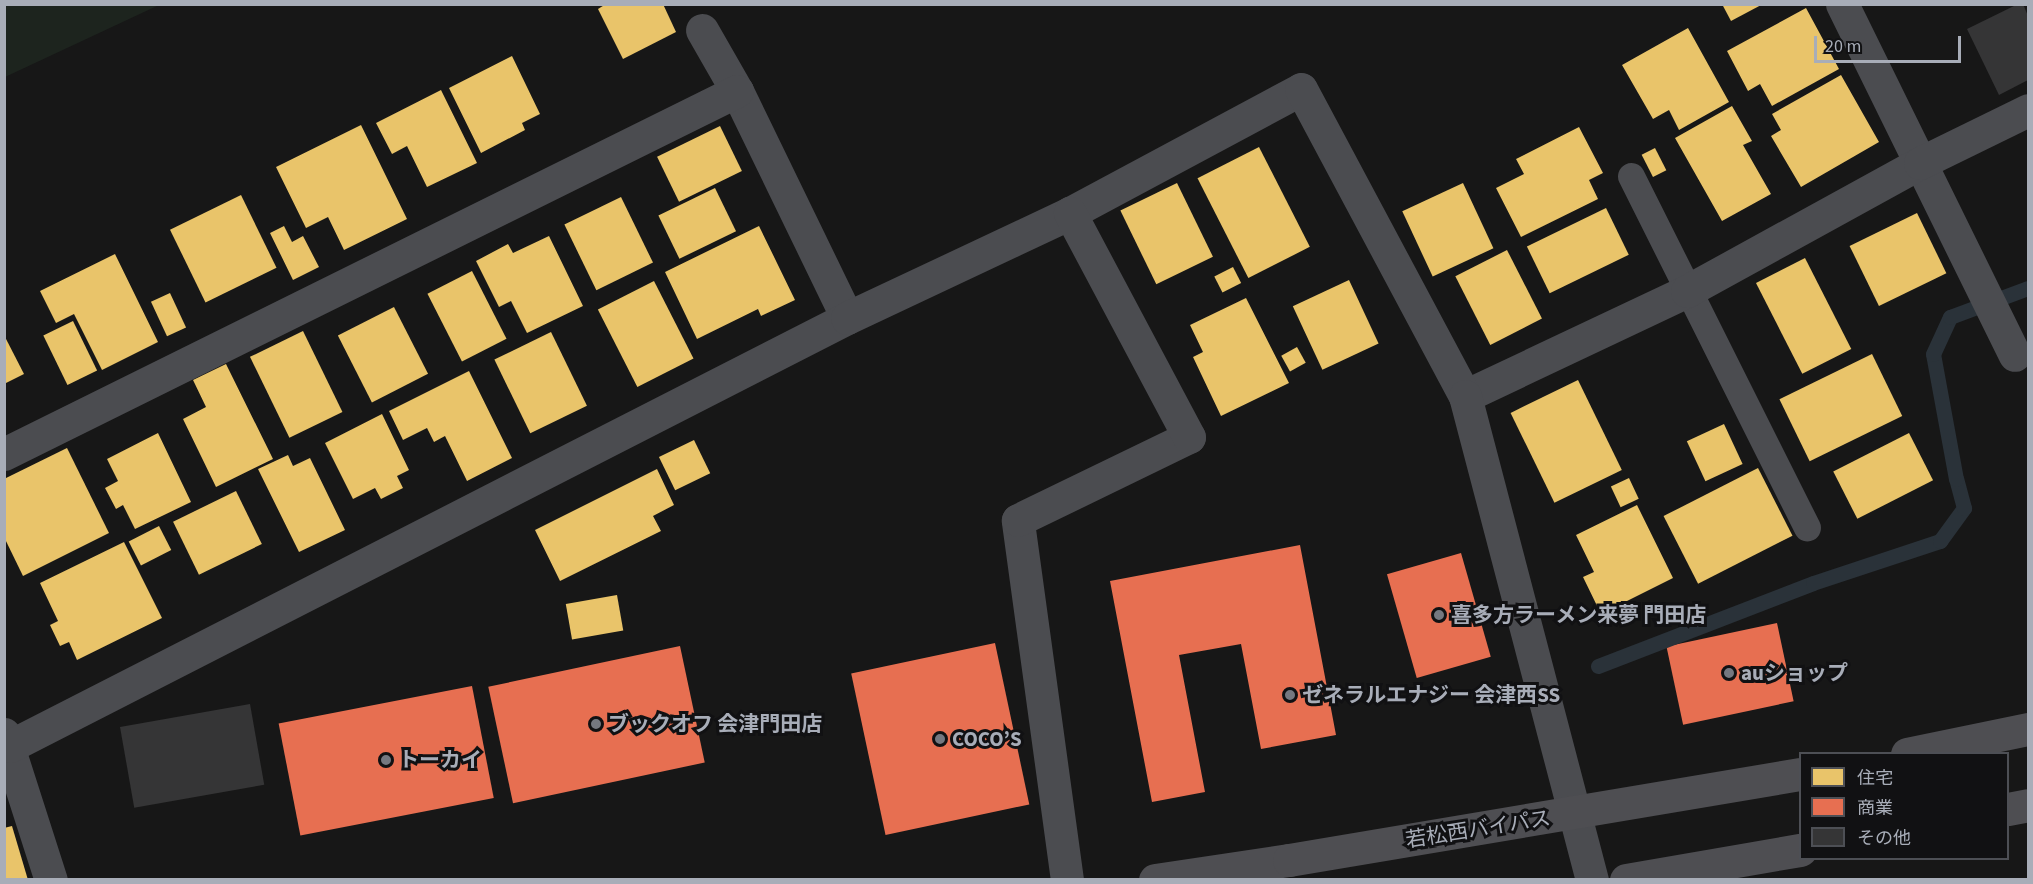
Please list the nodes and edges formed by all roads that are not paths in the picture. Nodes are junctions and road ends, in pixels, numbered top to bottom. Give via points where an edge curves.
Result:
1 (1842, 4) edge
2 (702, 30) dead end
3 (736, 91) junction
4 (2028, 110) edge
5 (1920, 163) junction
6 (1631, 176) dead end
7 (1070, 213) junction
8 (1687, 291) junction
9 (847, 318) junction
10 (2015, 355) dead end
11 (1466, 396) junction
12 (4, 454) edge
13 (1807, 527) dead end
14 (2028, 729) edge
15 (7, 740) edge
16 (1912, 752) edge
17 (1799, 774) edge
18 (2028, 804) edge
19 (2009, 809) edge
20 (1573, 813) junction
21 (1799, 850) edge
22 (51, 879) edge
23 (1067, 879) edge
24 (1155, 879) edge
25 (1592, 879) edge
26 (1626, 879) edge

1 - 5 street
2 - 3 street
3 - 9 street
3 - 12 street
4 - 5 street
5 - 8 street
5 - 10 street
6 - 8 lane
7 - 9 street
7 - 11 street via 1301,89
7 - 23 street via 1189,437 1018,520
8 - 11 street
8 - 13 lane
9 - 15 street
11 - 20 street
14 - 16 highway
15 - 22 street
17 - 20 highway, 若松西バイパス
18 - 19 highway
20 - 24 highway, 若松西バイパス
20 - 25 street
21 - 26 highway

